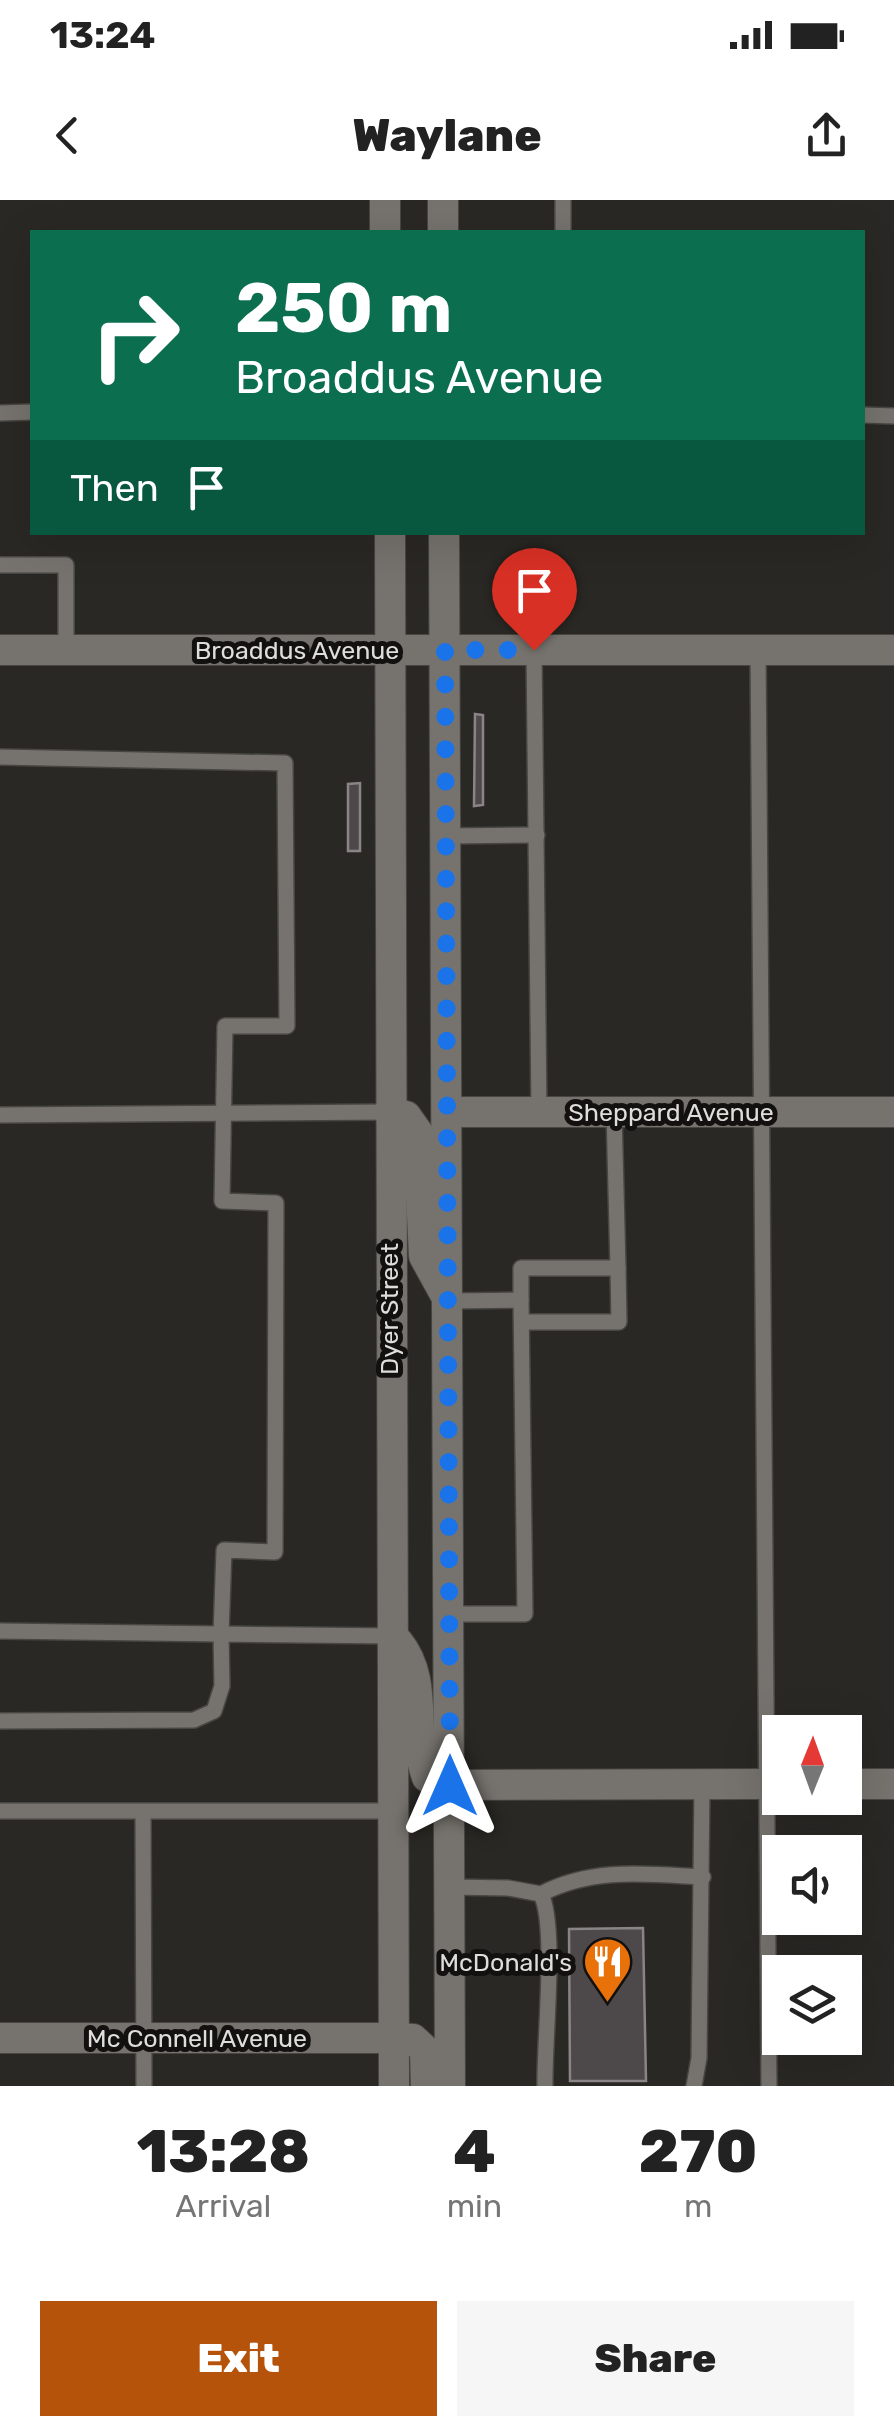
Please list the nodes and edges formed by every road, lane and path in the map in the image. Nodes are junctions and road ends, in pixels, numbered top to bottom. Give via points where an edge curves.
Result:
1 (385, 200) edge
2 (443, 200) edge
3 (563, 200) edge
4 (386, 230) edge
5 (443, 230) edge
6 (563, 230) edge
7 (0, 412) edge
8 (30, 412) edge
9 (865, 416) edge
10 (894, 416) edge
11 (390, 535) edge
12 (444, 535) edge
13 (0, 565) edge
14 (0, 650) edge
15 (66, 650) junction
16 (393, 650) junction
17 (445, 650) junction
18 (534, 650) junction
19 (758, 650) junction
20 (894, 650) edge
21 (0, 757) edge
22 (446, 836) junction
23 (536, 836) junction
24 (390, 1112) junction
25 (448, 1112) junction
26 (539, 1112) junction
27 (614, 1112) junction
28 (763, 1112) junction
29 (894, 1112) edge
30 (224, 1114) junction
31 (0, 1115) edge
32 (618, 1268) junction
33 (522, 1300) junction
34 (449, 1301) junction
35 (522, 1322) junction
36 (450, 1614) junction
37 (0, 1630) edge
38 (222, 1634) junction
39 (393, 1636) junction
40 (772, 1715) edge
41 (0, 1721) edge
42 (702, 1784) junction
43 (762, 1784) edge
44 (862, 1784) edge
45 (894, 1784) edge
46 (450, 1786) junction
47 (0, 1811) edge
48 (142, 1812) junction
49 (395, 1812) junction
50 (772, 1815) edge
51 (703, 1877) junction
52 (450, 1888) junction
53 (541, 1894) junction
54 (0, 2038) edge
55 (144, 2038) junction
56 (394, 2038) junction
57 (144, 2086) edge
58 (394, 2086) edge
59 (426, 2086) edge
60 (450, 2086) edge
61 (545, 2086) edge
62 (694, 2086) edge
63 (768, 2086) edge

1 - 4 main road
2 - 5 main road
3 - 6 lane
7 - 8 lane
9 - 10 lane
11 - 16 main road, Dyer Street
12 - 17 main road
13 - 15 lane via 66,565
14 - 15 main road, Broaddus Avenue
15 - 16 main road, Broaddus Avenue
16 - 17 main road, Broaddus Avenue
16 - 24 main road, Dyer Street
17 - 18 main road, Broaddus Avenue
17 - 22 main road
18 - 19 main road, Broaddus Avenue
18 - 23 lane
19 - 20 main road, Broaddus Avenue
19 - 28 lane
21 - 30 lane via 285,763 287,1026 226,1026
22 - 23 lane
22 - 25 main road
23 - 26 lane
24 - 30 lane
24 - 34 main road via 406,1116 418,1133 424,1256
24 - 39 main road, Dyer Street
25 - 26 main road, Sheppard Avenue
25 - 34 main road
26 - 27 main road, Sheppard Avenue
27 - 28 main road, Sheppard Avenue
27 - 32 lane
28 - 29 main road, Sheppard Avenue
28 - 40 lane
30 - 31 lane
30 - 38 lane via 222,1201 276,1203 276,1350 275,1552 224,1550
32 - 33 lane via 521,1268
32 - 35 lane via 618,1322
33 - 34 lane
33 - 35 lane
34 - 36 main road
35 - 36 lane via 525,1614
36 - 46 main road
37 - 38 lane
38 - 39 lane
38 - 41 lane via 222,1686 214,1711 194,1720
39 - 46 main road via 411,1658 420,1704 418,1753 428,1777
39 - 49 main road, Dyer Street
42 - 43 main road
42 - 46 main road
42 - 51 lane
44 - 45 main road
46 - 52 main road
47 - 48 lane
48 - 49 lane
48 - 55 lane
49 - 56 main road, Dyer Street
50 - 63 lane
51 - 53 lane via 618,1873 570,1879
51 - 62 lane
52 - 53 lane
52 - 60 main road
53 - 61 lane via 550,1913
54 - 55 main road, Mc Connell Avenue
55 - 56 main road, Mc Connell Avenue
55 - 57 lane
56 - 58 main road, Dyer Street
56 - 59 main road via 413,2039 425,2050

